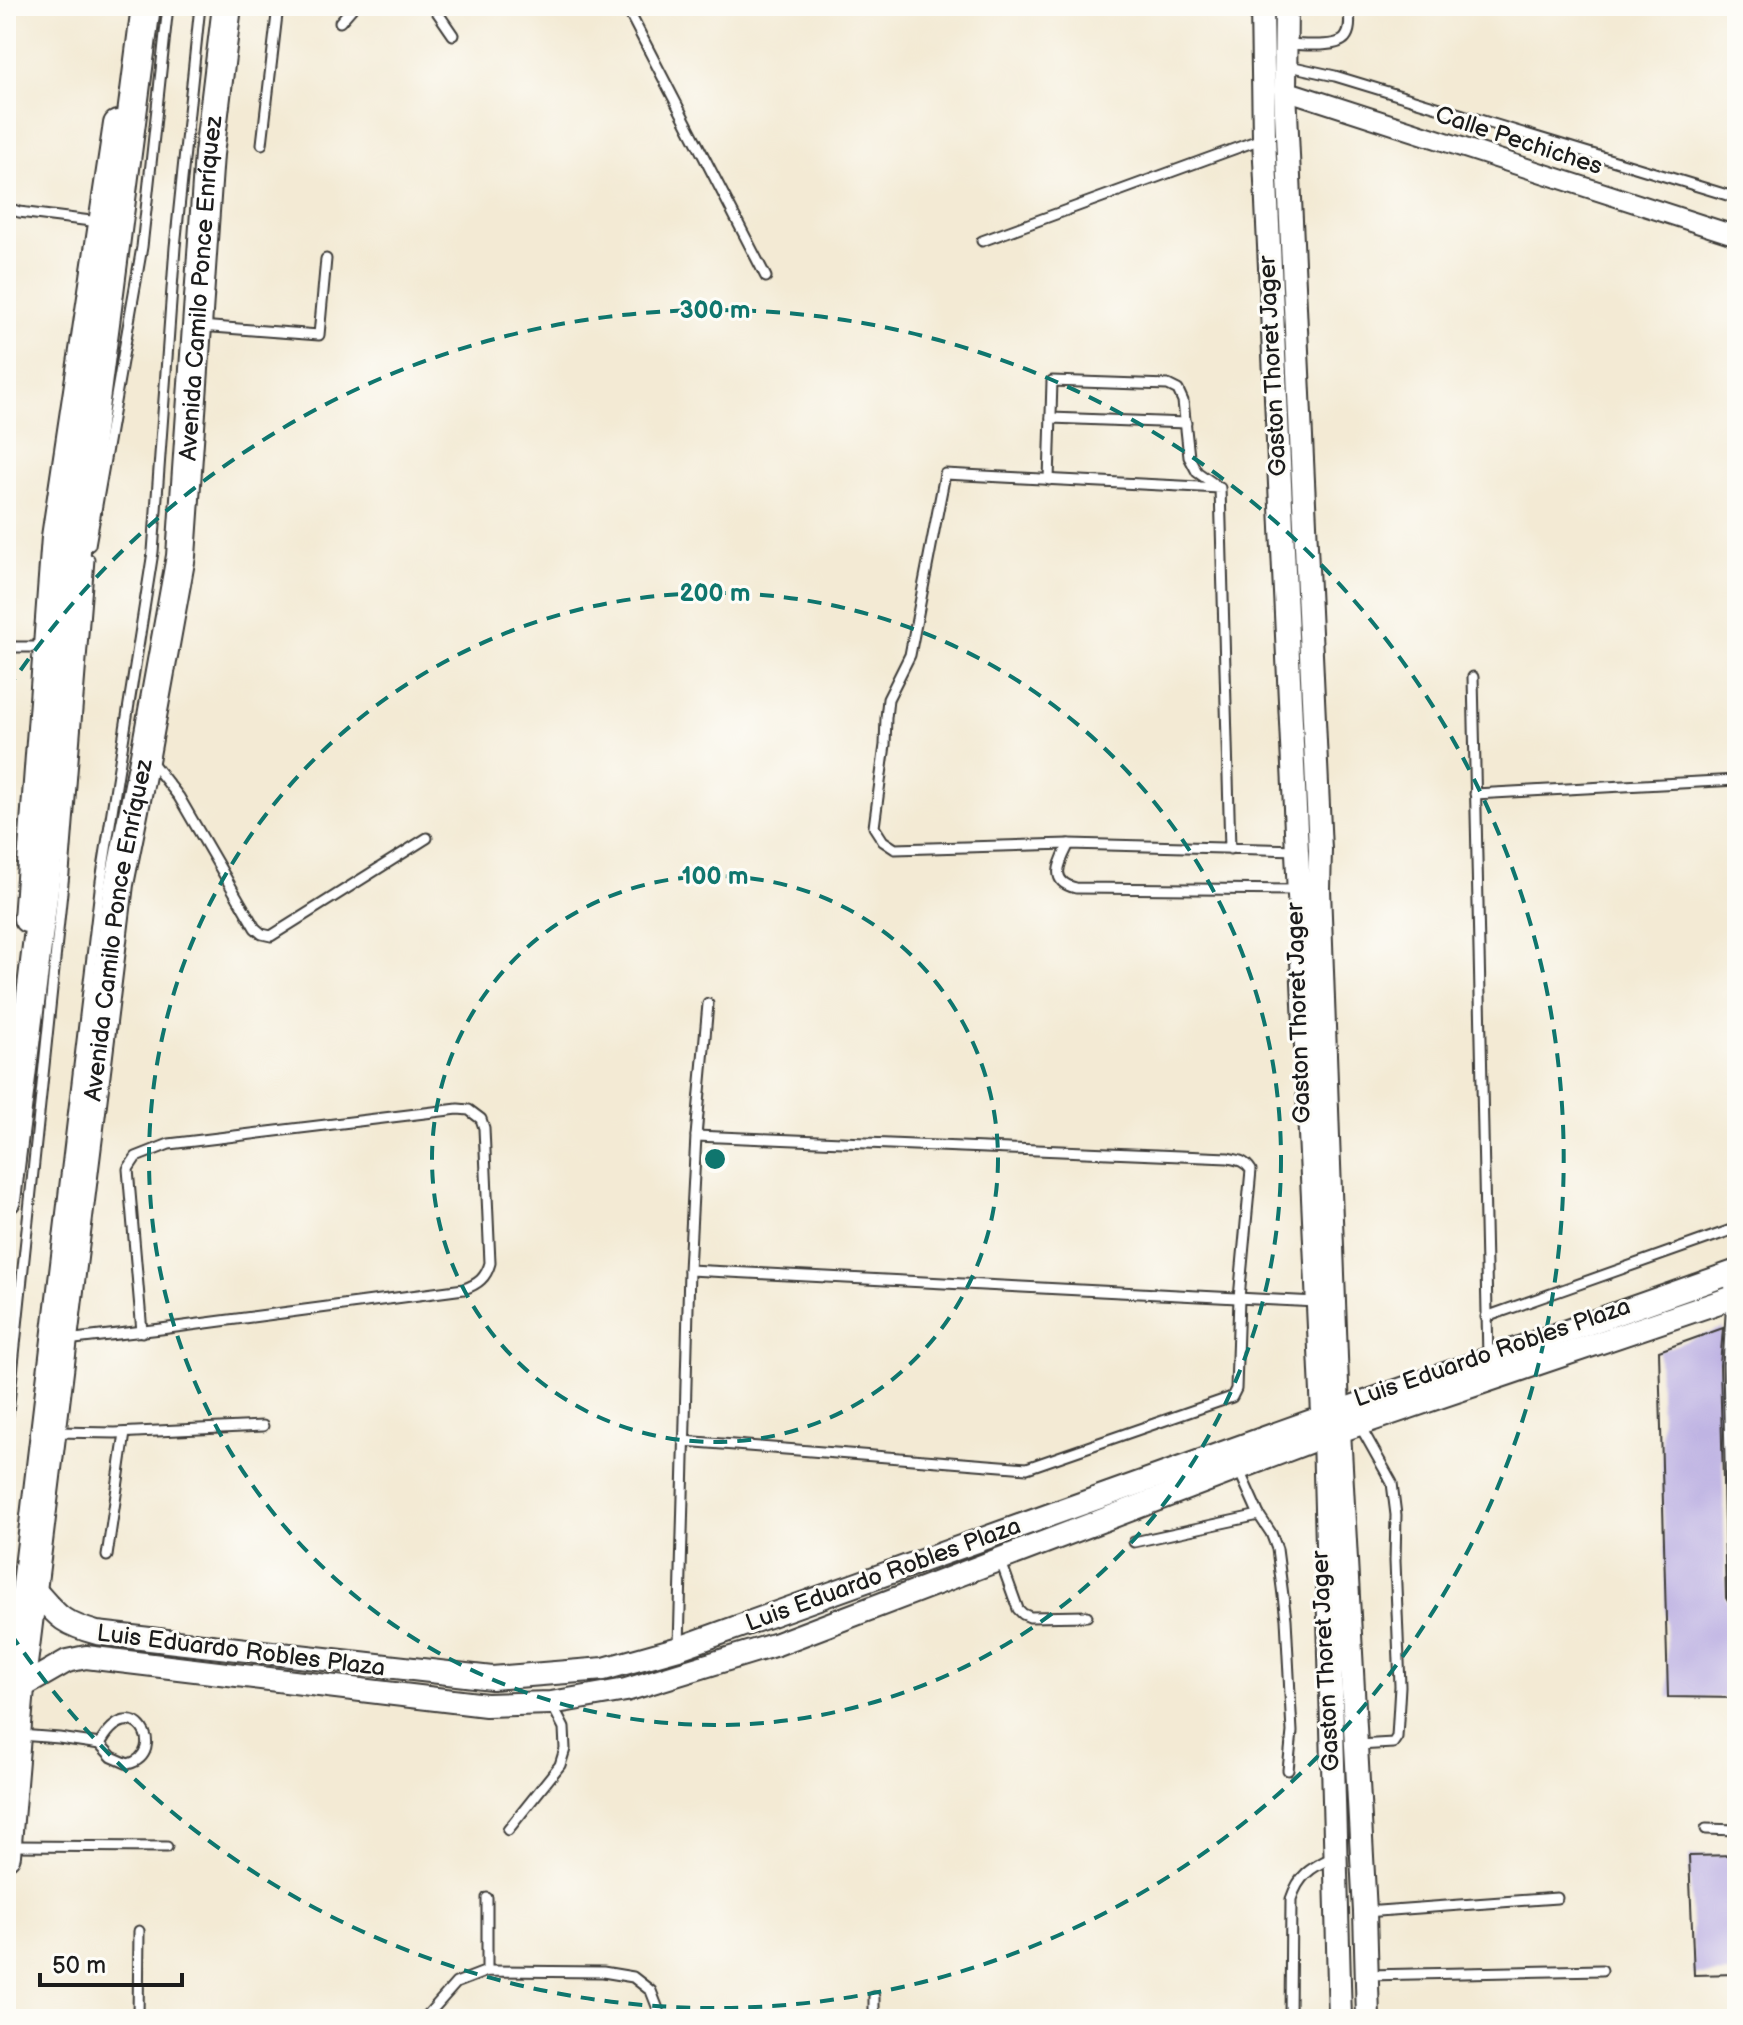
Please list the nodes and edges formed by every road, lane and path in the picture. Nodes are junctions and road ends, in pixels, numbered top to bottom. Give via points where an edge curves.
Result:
1 (135, 6) edge
2 (146, 6) edge
3 (168, 6) edge
4 (200, 6) edge
5 (227, 6) edge
6 (278, 6) edge
7 (354, 6) edge
8 (433, 6) edge
9 (626, 6) edge
10 (1262, 6) edge
11 (1286, 6) edge
12 (1349, 6) edge
13 (340, 22) dead end
14 (453, 35) dead end
15 (1286, 54) junction
16 (1285, 90) junction
17 (1264, 138) junction
18 (262, 144) dead end
19 (1737, 198) edge
20 (6, 207) edge
21 (103, 223) junction
22 (1737, 236) edge
23 (982, 241) dead end
24 (326, 259) dead end
25 (766, 277) dead end
26 (197, 326) junction
27 (1051, 418) junction
28 (1186, 423) junction
29 (1049, 480) junction
30 (1220, 488) junction
31 (6, 647) edge
32 (47, 647) junction
33 (1473, 677) dead end
34 (145, 755) junction
35 (1737, 780) edge
36 (1475, 794) junction
37 (427, 838) dead end
38 (1069, 844) junction
39 (1230, 849) junction
40 (1297, 850) junction
41 (1320, 850) junction
42 (1309, 889) junction
43 (708, 1004) dead end
44 (16, 1043) edge
45 (696, 1136) junction
46 (6, 1200) edge
47 (1737, 1228) edge
48 (689, 1270) junction
49 (1732, 1273) edge
50 (1735, 1297) edge
51 (1239, 1298) junction
52 (1317, 1302) junction
53 (1486, 1317) junction
54 (142, 1332) junction
55 (63, 1340) junction
56 (1488, 1358) junction
57 (1337, 1424) junction
58 (263, 1426) dead end
59 (6, 1432) edge
60 (51, 1432) junction
61 (125, 1433) junction
62 (683, 1441) junction
63 (1238, 1468) junction
64 (1259, 1515) junction
65 (1134, 1542) dead end
66 (107, 1556) dead end
67 (1000, 1559) junction
68 (32, 1587) junction
69 (1733, 1598) dead end
70 (1087, 1616) dead end
71 (679, 1648) junction
72 (13, 1684) edge
73 (551, 1703) junction
74 (16, 1735) junction
75 (100, 1744) junction
76 (1356, 1745) junction
77 (1288, 1770) dead end
78 (1706, 1829) dead end
79 (508, 1830) dead end
80 (1737, 1830) edge
81 (7, 1846) edge
82 (167, 1847) dead end
83 (6, 1855) edge
84 (1336, 1856) junction
85 (487, 1898) dead end
86 (1557, 1898) dead end
87 (1365, 1912) junction
88 (139, 1931) dead end
89 (1602, 1970) dead end
90 (487, 1971) junction
91 (1367, 1975) junction
92 (874, 1997) dead end
93 (138, 2019) edge
94 (424, 2019) edge
95 (658, 2019) edge
96 (874, 2019) edge
97 (1290, 2019) edge
98 (1340, 2019) edge
99 (1368, 2019) edge

1 - 21 main road
2 - 44 main road via 77,540 46,872
3 - 59 lane, Avenida Camilo Ponce Enríquez via 142,247 91,542 64,873
4 - 72 lane, Avenida Camilo Ponce Enríquez via 175,247 153,552 101,881
5 - 26 main road, Avenida Camilo Ponce Enríquez via 209,154
6 - 18 lane
7 - 13 lane
8 - 14 lane
9 - 25 lane
10 - 17 street, Gaston Thoret Jager
11 - 15 street, Gaston Thoret Jager
12 - 15 lane via 1345,38
15 - 16 street, Gaston Thoret Jager
15 - 19 lane via 1335,76
16 - 22 street, Calle Pechiches
16 - 41 street, Gaston Thoret Jager
17 - 23 lane
17 - 40 street, Gaston Thoret Jager
20 - 21 lane
21 - 32 main road via 55,537
24 - 26 lane via 319,335
26 - 34 main road, Avenida Camilo Ponce Enríquez via 181,556
27 - 28 lane
27 - 28 lane via 1052,381 1168,385 1178,390
27 - 29 lane
28 - 30 lane via 1189,457 1197,472
29 - 30 lane
29 - 38 lane via 945,474 910,655 888,699 874,827 895,849
30 - 39 lane
31 - 32 lane
32 - 44 main road
33 - 36 lane
34 - 37 lane via 179,797 262,934 271,936
34 - 55 main road, Avenida Camilo Ponce Enríquez via 119,884
35 - 36 lane
36 - 53 lane
38 - 39 lane
38 - 42 lane via 1058,870 1066,886 1076,888
39 - 40 lane
40 - 41 lane
40 - 42 street, Gaston Thoret Jager
41 - 42 street, Gaston Thoret Jager
42 - 52 street, Gaston Thoret Jager
42 - 57 street, Gaston Thoret Jager
43 - 45 lane
44 - 46 main road
45 - 48 lane
45 - 51 lane via 1241,1160 1251,1170
47 - 53 lane
48 - 51 lane
48 - 62 lane
49 - 50 lane
49 - 56 street, Luis Eduardo Robles Plaza
50 - 57 street, Luis Eduardo Robles Plaza
50 - 69 lane via 1728,1365
51 - 52 lane
51 - 62 lane via 1232,1397 1027,1468
52 - 57 street, Gaston Thoret Jager
53 - 56 lane
54 - 54 lane via 475,1285 490,1263 481,1119 458,1109 169,1144 136,1157 128,1169
54 - 55 lane
55 - 60 main road, Avenida Camilo Ponce Enríquez
56 - 57 street, Luis Eduardo Robles Plaza
57 - 63 street, Luis Eduardo Robles Plaza
57 - 71 street, Luis Eduardo Robles Plaza
57 - 76 street, Gaston Thoret Jager
57 - 76 lane via 1392,1483 1396,1515 1397,1737 1393,1743
57 - 84 street, Gaston Thoret Jager
58 - 61 lane
60 - 61 lane
60 - 68 main road, Avenida Camilo Ponce Enríquez
61 - 66 lane
62 - 71 lane
63 - 64 lane
63 - 67 street, Luis Eduardo Robles Plaza
64 - 65 lane
64 - 77 lane via 1277,1549 1286,1619 1292,1732
67 - 70 lane via 1023,1614
67 - 73 street, Luis Eduardo Robles Plaza via 777,1644 626,1690
68 - 71 street, Luis Eduardo Robles Plaza via 59,1618 97,1633 492,1678 604,1669
68 - 72 main road, Avenida Camilo Ponce Enríquez
72 - 73 street, Luis Eduardo Robles Plaza via 86,1657 486,1705
72 - 74 main road, Avenida Camilo Ponce Enríquez
73 - 79 lane via 564,1728 560,1765
74 - 75 lane
74 - 81 main road, Avenida Camilo Ponce Enríquez
75 - 75 lane via 128,1764 142,1758 147,1742 140,1724 125,1719 110,1728
76 - 87 street, Gaston Thoret Jager
78 - 80 lane
81 - 82 lane
81 - 83 main road, Avenida Camilo Ponce Enríquez
84 - 97 lane via 1310,1869 1291,1899
84 - 98 street, Gaston Thoret Jager
85 - 90 lane
86 - 87 lane
87 - 91 street, Gaston Thoret Jager
88 - 93 lane
89 - 91 lane
90 - 94 lane via 456,1983
90 - 95 lane via 633,1977 651,1991
91 - 99 street, Gaston Thoret Jager
92 - 96 lane

